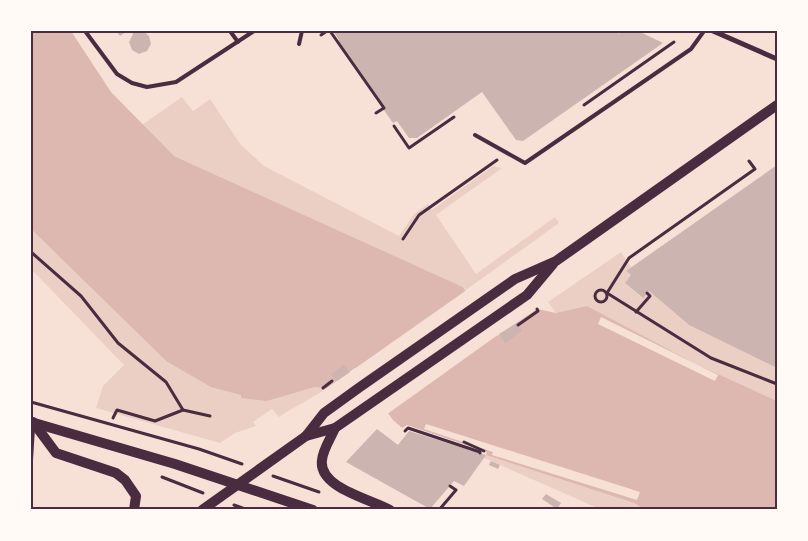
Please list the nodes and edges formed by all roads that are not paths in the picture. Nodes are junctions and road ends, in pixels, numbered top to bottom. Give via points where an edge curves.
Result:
1 (85, 31) edge
2 (230, 31) edge
3 (254, 31) edge
4 (302, 31) edge
5 (704, 31) edge
6 (713, 31) edge
7 (238, 42) junction
8 (299, 44) dead end
9 (777, 59) edge
10 (777, 105) edge
11 (475, 135) dead end
12 (556, 261) junction
13 (32, 422) edge
14 (336, 428) junction
15 (306, 436) junction
16 (31, 460) edge
17 (238, 484) junction
18 (134, 510) edge
19 (202, 510) edge
20 (313, 510) edge
21 (390, 510) edge

1 - 7 lane via 117,74 147,87 176,82
2 - 7 lane
3 - 7 lane
4 - 8 lane
5 - 11 lane via 690,49 525,163
6 - 9 street
10 - 12 main road
12 - 14 main road via 527,295
12 - 15 main road via 515,279 360,387 324,413
13 - 16 lane
13 - 17 main road
13 - 18 main road via 56,454 116,473 125,480 136,496
14 - 15 main road
14 - 21 main road via 323,455 324,474 336,486
15 - 17 main road
17 - 19 main road
17 - 20 main road

